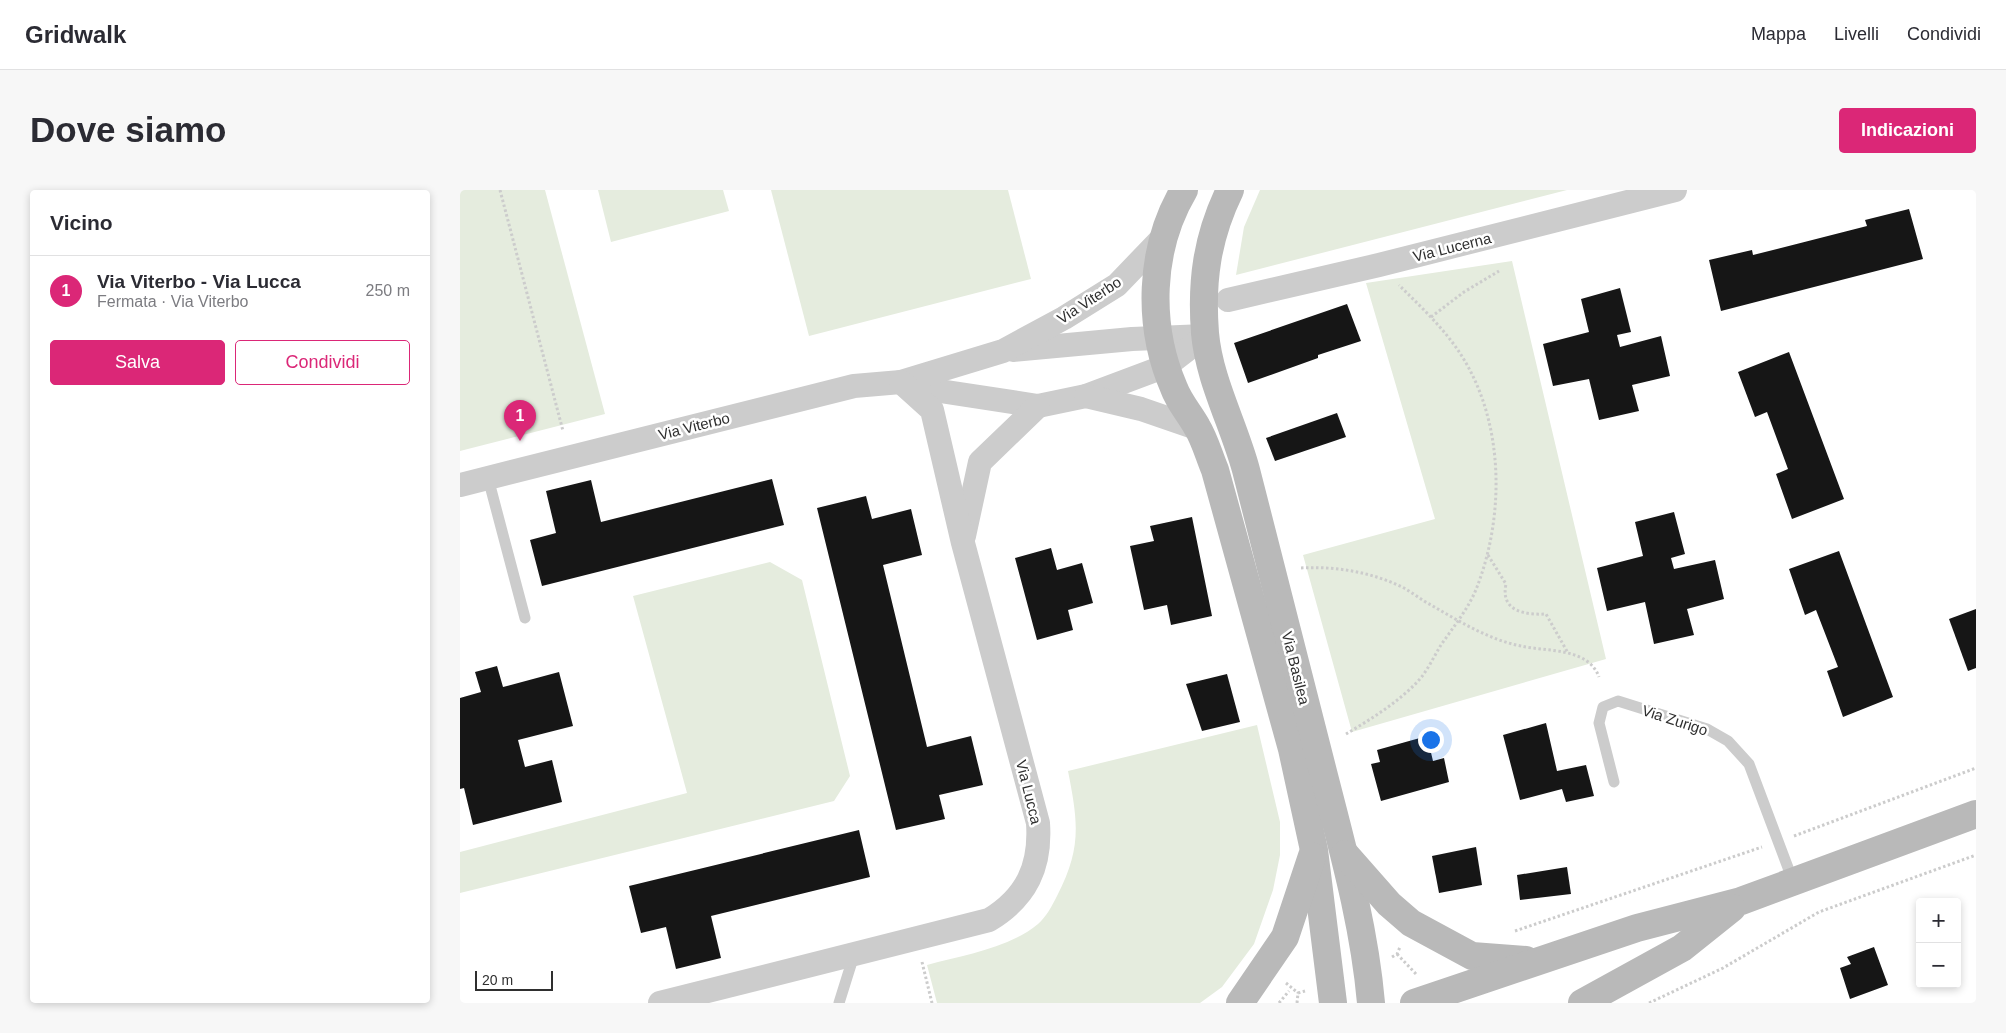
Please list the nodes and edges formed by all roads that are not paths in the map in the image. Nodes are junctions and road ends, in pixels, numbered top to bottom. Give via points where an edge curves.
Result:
1 (1184, 190) edge
2 (1230, 190) edge
3 (1675, 190) edge
4 (1165, 235) junction
5 (1228, 300) dead end
6 (1206, 336) junction
7 (1159, 338) junction
8 (1003, 350) junction
9 (1166, 366) junction
10 (902, 382) junction
11 (1086, 396) junction
12 (1038, 406) junction
13 (1199, 430) junction
14 (488, 478) junction
15 (460, 485) edge
16 (963, 543) junction
17 (525, 618) dead end
18 (1614, 782) dead end
19 (1976, 814) edge
20 (1314, 850) junction
21 (1344, 853) junction
22 (1793, 881) junction
23 (1741, 901) junction
24 (854, 955) junction
25 (1537, 961) junction
26 (660, 1003) edge
27 (839, 1003) edge
28 (1240, 1003) edge
29 (1333, 1003) edge
30 (1371, 1003) edge
31 (1414, 1003) edge
32 (1582, 1003) edge

1 - 4 main road, Via Basilea
2 - 6 main road, Via Basilea via 1208,249 1203,293
3 - 5 street, Via Lucerna
4 - 7 main road, Via Basilea via 1155,285
4 - 8 street, Via Viterbo via 1117,284 1064,318
6 - 7 street
6 - 9 street
6 - 21 main road, Via Basilea via 1215,377 1242,458
7 - 8 street, Via Viterbo
7 - 9 main road, Via Basilea
8 - 10 street, Via Viterbo
9 - 11 street, Via Viterbo
9 - 13 main road, Via Basilea via 1174,389
10 - 12 street, Via Viterbo
10 - 14 street, Via Viterbo via 854,386
10 - 16 street, Via Lucca via 932,410
11 - 12 street, Via Viterbo
11 - 13 street, Via Viterbo via 1141,409
12 - 16 street, Via Lucca via 980,462
13 - 20 main road, Via Basilea via 1215,470 1292,749
14 - 15 street, Via Viterbo
14 - 17 lane
16 - 24 street, Via Lucca via 1038,823 1038,854 1032,874 1022,890 989,920
18 - 22 lane, Via Zurigo via 1599,723 1603,707 1618,701 1707,728 1728,742 1749,764
19 - 22 main road
20 - 28 main road via 1285,936
20 - 29 main road, Via Basilea
21 - 25 main road via 1389,904 1411,923 1472,956
21 - 30 main road, Via Basilea via 1366,955
22 - 23 main road
23 - 25 main road via 1637,928
23 - 32 main road via 1682,948
24 - 26 street, Via Lucca
24 - 27 lane
25 - 31 main road

